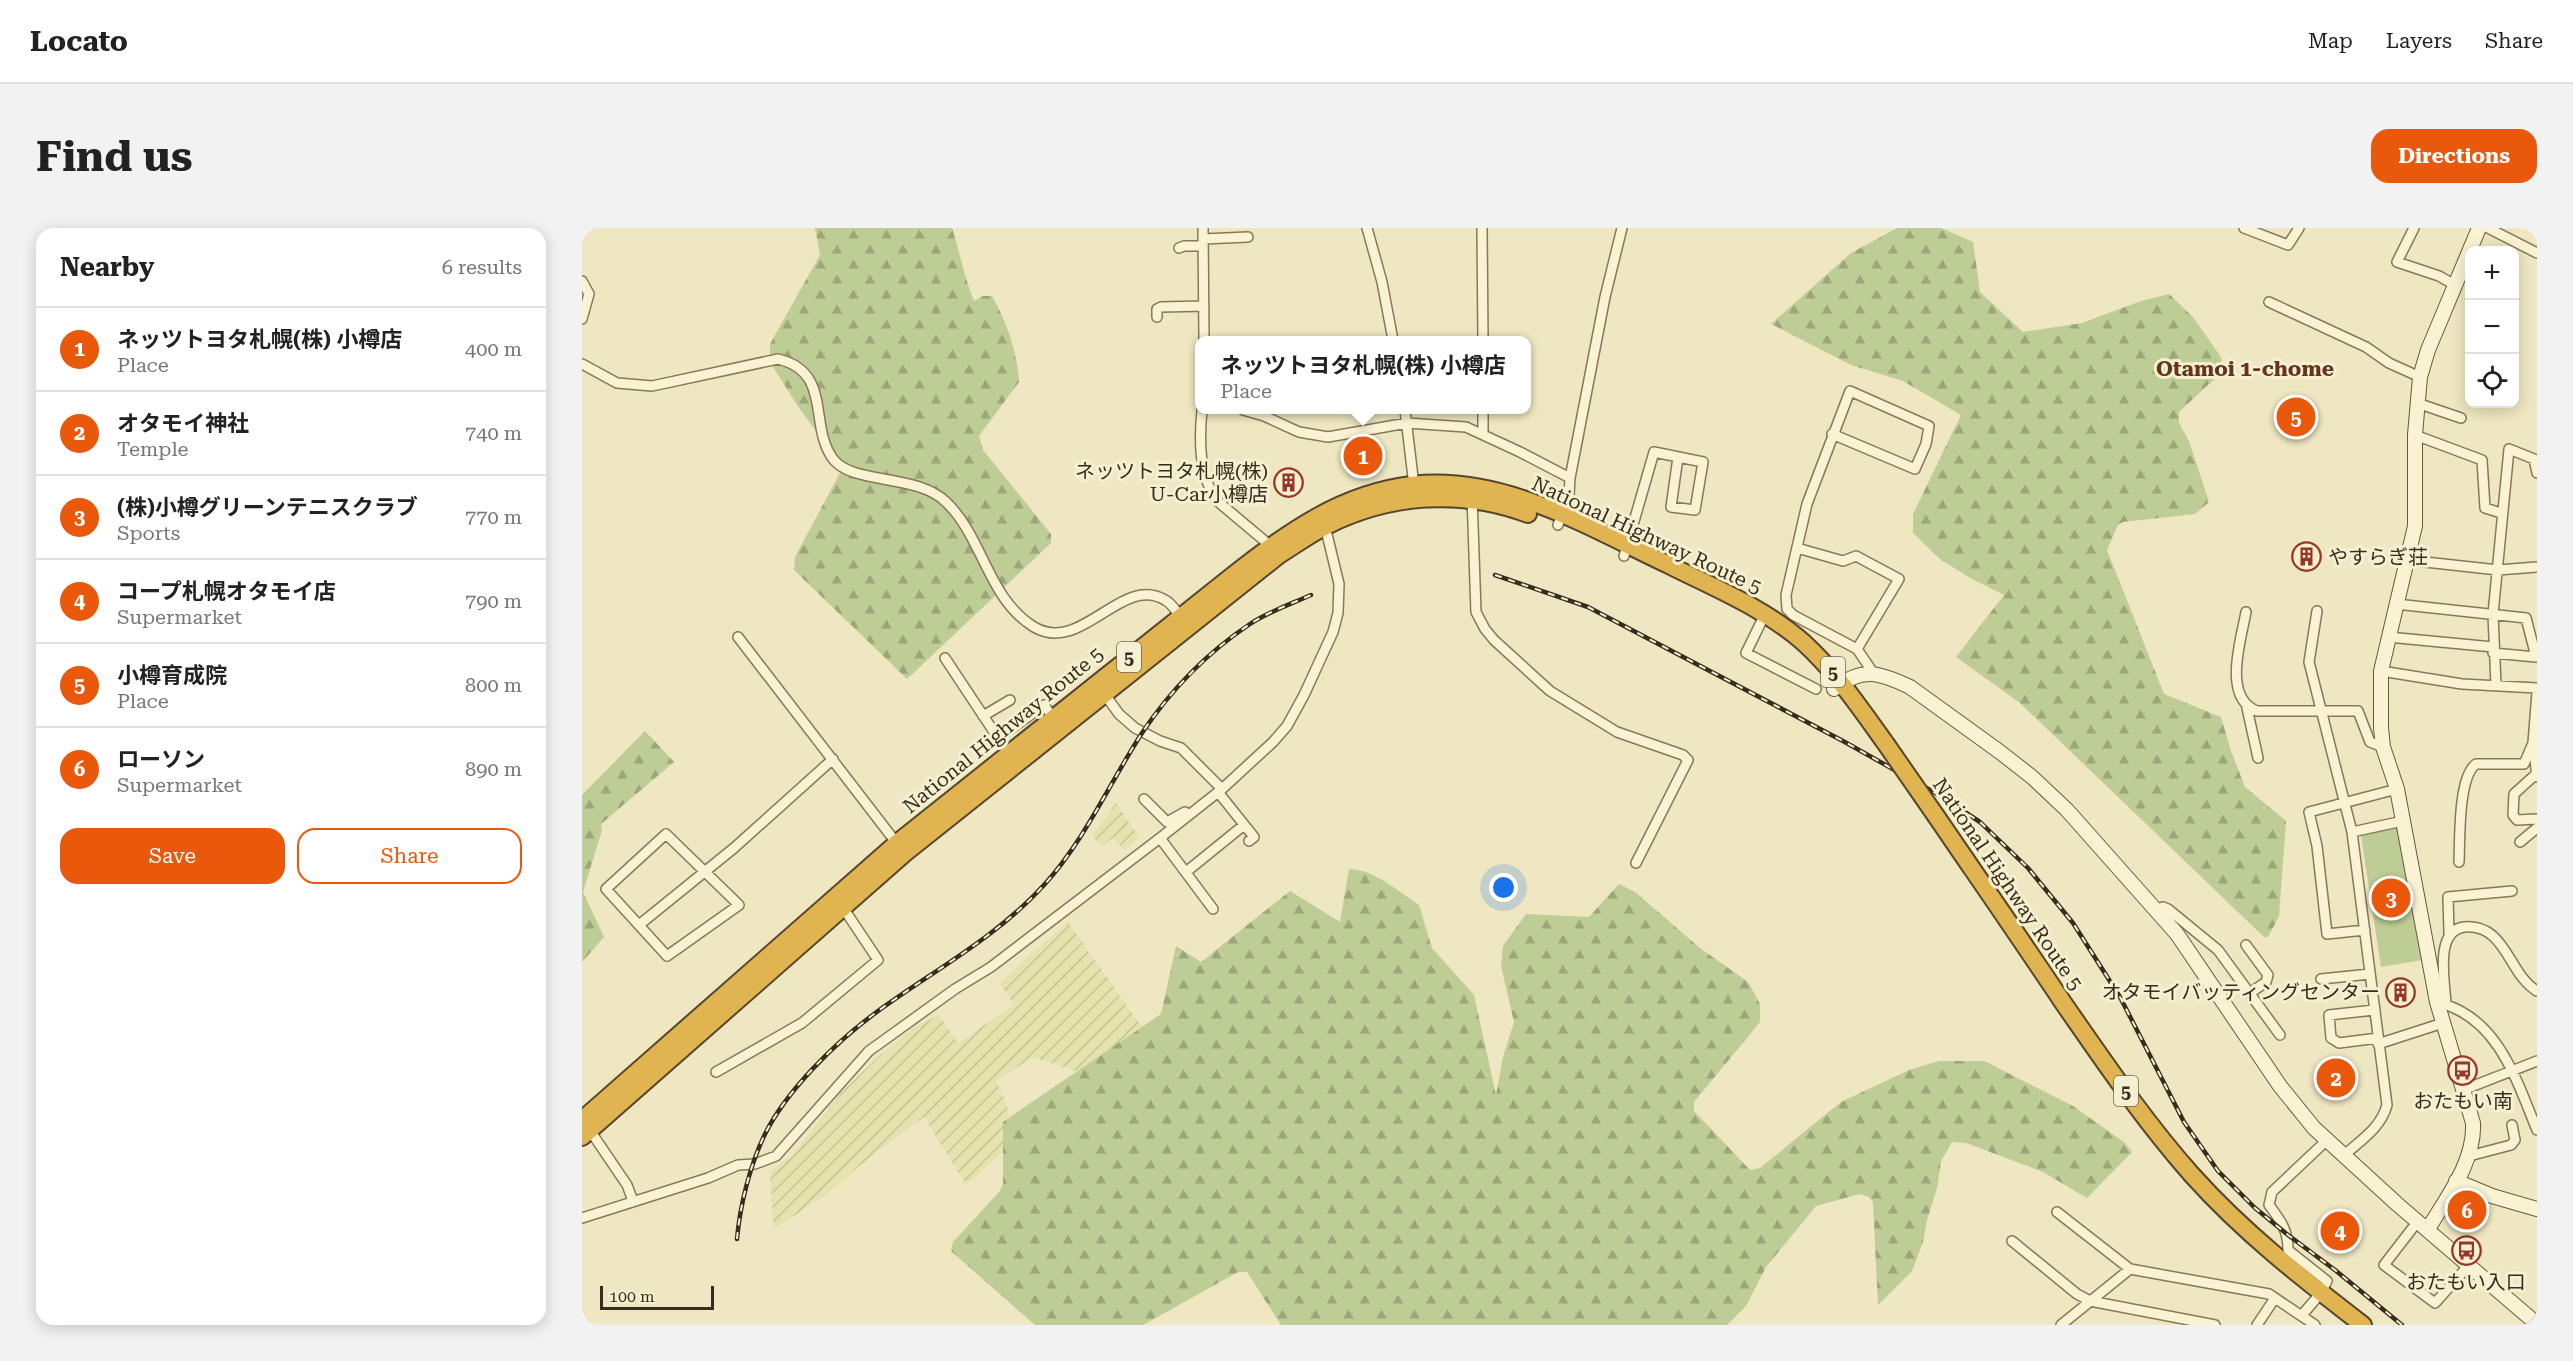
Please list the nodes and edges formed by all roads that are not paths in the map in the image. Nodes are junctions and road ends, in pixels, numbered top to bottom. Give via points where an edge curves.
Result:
1 (1203, 228) edge
2 (1367, 228) edge
3 (1482, 228) edge
4 (1622, 228) edge
5 (2244, 228) edge
6 (2299, 228) edge
7 (2414, 228) edge
8 (2479, 228) edge
9 (2488, 228) edge
10 (1248, 237) dead end
11 (1203, 242) junction
12 (1179, 248) dead end
13 (2537, 253) edge
14 (582, 281) edge
15 (2455, 285) junction
16 (2269, 302) dead end
17 (1204, 306) junction
18 (1157, 317) dead end
19 (582, 319) edge
20 (1204, 336) edge
21 (1392, 336) edge
22 (1483, 336) edge
23 (582, 364) edge
24 (2420, 377) junction
25 (2417, 403) junction
26 (1202, 414) edge
27 (1257, 414) edge
28 (1406, 414) edge
29 (1483, 414) edge
30 (2461, 418) dead end
31 (1407, 423) junction
32 (1483, 434) junction
33 (1832, 434) junction
34 (2415, 435) junction
35 (1678, 457) junction
36 (2536, 459) edge
37 (2537, 472) edge
38 (1570, 478) junction
39 (1414, 491) junction
40 (1472, 493) junction
41 (2501, 513) junction
42 (1560, 520) junction
43 (1325, 526) junction
44 (1797, 548) junction
45 (1275, 550) junction
46 (1626, 551) junction
47 (2407, 560) junction
48 (2537, 567) edge
49 (2498, 570) junction
50 (2396, 604) junction
51 (2317, 611) dead end
52 (2246, 612) dead end
53 (2493, 614) junction
54 (1762, 619) junction
55 (1184, 622) junction
56 (738, 637) dead end
57 (2388, 638) junction
58 (1857, 649) junction
59 (2493, 650) junction
60 (945, 658) dead end
61 (2381, 671) junction
62 (1874, 675) junction
63 (2496, 685) junction
64 (1838, 686) junction
65 (1100, 688) junction
66 (1816, 689) dead end
67 (2537, 690) edge
68 (1010, 700) dead end
69 (2247, 708) junction
70 (2536, 711) edge
71 (2322, 712) junction
72 (983, 716) junction
73 (1057, 723) junction
74 (2533, 743) junction
75 (2383, 747) junction
76 (2258, 758) dead end
77 (833, 759) junction
78 (2536, 776) edge
79 (2397, 789) junction
80 (1220, 791) junction
81 (1144, 799) dead end
82 (2344, 803) junction
83 (1190, 815) junction
84 (2537, 819) edge
85 (2403, 820) junction
86 (1244, 825) junction
87 (2537, 828) edge
88 (2352, 832) junction
89 (1160, 838) junction
90 (1249, 841) dead end
91 (2520, 842) dead end
92 (901, 848) junction
93 (2459, 862) dead end
94 (1636, 863) dead end
95 (706, 871) junction
96 (1186, 872) junction
97 (2512, 891) dead end
98 (839, 902) junction
99 (1213, 909) dead end
100 (2156, 909) junction
101 (639, 925) junction
102 (2365, 930) junction
103 (2449, 933) junction
104 (2246, 945) dead end
105 (2370, 974) junction
106 (2321, 979) dead end
107 (2537, 991) edge
108 (2250, 993) junction
109 (2442, 1003) junction
110 (2374, 1010) junction
111 (2443, 1023) junction
112 (2280, 1035) dead end
113 (2378, 1041) junction
114 (2537, 1061) edge
115 (2512, 1070) junction
116 (716, 1072) dead end
117 (2463, 1090) junction
118 (2512, 1125) dead end
119 (584, 1126) edge
120 (2537, 1130) edge
121 (2326, 1141) junction
122 (2343, 1156) junction
123 (2469, 1156) junction
124 (2456, 1181) junction
125 (633, 1201) junction
126 (2537, 1209) edge
127 (2057, 1212) dead end
128 (582, 1218) edge
129 (2423, 1225) junction
130 (2012, 1241) dead end
131 (2469, 1265) junction
132 (2130, 1269) junction
133 (2317, 1297) junction
134 (2275, 1298) junction
135 (2090, 1301) junction
136 (2302, 1315) junction
137 (2537, 1324) edge
138 (2061, 1325) edge
139 (2215, 1325) edge
140 (2258, 1325) edge
141 (2315, 1325) edge
142 (2345, 1325) edge
143 (2363, 1325) edge

1 - 11 street
2 - 21 street
3 - 22 street
4 - 38 street
5 - 6 street via 2288,245
7 - 15 street via 2397,262
8 - 15 street
9 - 13 street
10 - 11 street
11 - 12 street
11 - 17 street
14 - 19 street via 590,294
15 - 24 street
16 - 24 street
17 - 18 street via 1161,307
17 - 20 street
23 - 55 street via 617,384 652,386 778,359 797,364 807,374 826,447 842,469 910,483 945,501 962,523 1006,601 1036,628 1051,633 1083,627 1123,600 1138,596 1166,600
24 - 25 street
25 - 30 street
25 - 34 street
26 - 45 street via 1199,443 1209,490 1216,501
27 - 31 street via 1299,432 1328,437
28 - 31 street
29 - 32 street
31 - 32 street via 1466,427
31 - 39 street
32 - 38 street
33 - 33 street via 1915,469 1929,426 1850,391
33 - 44 street via 1807,504
34 - 41 street via 2482,460 2485,508
34 - 47 street via 2415,526
35 - 35 street via 1703,462 1695,510 1671,507
35 - 46 street via 1654,452
36 - 37 street
36 - 41 street via 2509,449
38 - 42 street
39 - 40 highway, National Highway Route 5 / 5
39 - 43 highway, National Highway Route 5 / 5
39 - 45 highway, National Highway Route 5 / 5 via 1384,490 1320,514
40 - 42 highway, National Highway Route 5 / 5 via 1518,498
40 - 94 street via 1476,612 1485,629 1550,691 1617,732 1688,760
41 - 49 street
42 - 46 highway, National Highway Route 5 / 5
43 - 45 highway, National Highway Route 5 / 5
43 - 80 street via 1339,584 1333,633 1287,726
44 - 58 street via 1786,595 1787,609
44 - 58 street via 1843,561 1856,556 1899,579
45 - 55 highway, National Highway Route 5 / 5
46 - 54 highway, National Highway Route 5 / 5
47 - 49 street
47 - 50 street
48 - 49 street
49 - 53 street
50 - 53 street
50 - 57 street
51 - 71 street via 2309,662
52 - 69 street via 2237,658 2237,692
53 - 59 street
53 - 59 street via 2526,618 2536,657
54 - 64 highway, National Highway Route 5 / 5 via 1803,642
54 - 66 street via 1746,653
55 - 65 highway, National Highway Route 5 / 5
56 - 77 street
57 - 59 street
57 - 61 street
58 - 62 street
59 - 63 street
60 - 72 street
61 - 63 street via 2462,684
61 - 75 street
62 - 64 street via 1853,675
62 - 100 street via 1910,687 2032,777
63 - 67 street
64 - 133 highway, National Highway Route 5 / 5, bridge via 2158,1135 2232,1217
65 - 73 highway, National Highway Route 5 / 5
65 - 80 street via 1135,728 1181,748
67 - 70 street
68 - 72 street
69 - 71 street
69 - 76 street
70 - 74 street
71 - 75 street via 2358,711 2370,742
71 - 82 street
72 - 73 street via 998,738 1044,705
73 - 92 highway, National Highway Route 5 / 5
74 - 78 street
74 - 93 street via 2524,764 2476,764 2472,768 2466,781
75 - 79 street
77 - 92 street
77 - 95 street
78 - 84 street via 2514,794 2513,815 2517,820
79 - 82 street
79 - 85 street
80 - 83 street
80 - 86 street
81 - 83 street via 1167,822 1185,812
82 - 88 street
82 - 102 street via 2309,812 2327,934
83 - 89 street
85 - 88 street
85 - 109 street
86 - 90 street via 1254,837
86 - 96 street
87 - 91 street
88 - 102 street
89 - 96 street
89 - 125 street via 991,967 886,1036 776,1156
92 - 98 highway, National Highway Route 5 / 5
95 - 101 street
95 - 101 street via 739,905 667,956
95 - 101 street via 666,834 606,889
96 - 99 street
97 - 103 street via 2448,897
98 - 116 street via 878,960 802,1023
98 - 119 highway, National Highway Route 5 / 5
100 - 108 street via 2168,909 2218,950
100 - 121 street via 2211,982 2280,1086
102 - 105 street
103 - 107 street via 2457,928 2484,929 2503,945 2528,985
103 - 109 street via 2444,942
104 - 108 street via 2268,975 2266,982
105 - 106 street
105 - 110 street
108 - 112 street
109 - 111 street
109 - 115 street via 2487,1031
110 - 113 street
110 - 113 street via 2329,1015 2331,1038 2339,1043
111 - 113 street
111 - 117 street
113 - 122 street via 2387,1105 2384,1118
114 - 115 street
115 - 117 street
115 - 120 street
117 - 123 street via 2473,1123
118 - 123 street via 2515,1140 2511,1145
119 - 125 street via 627,1185
121 - 122 street
121 - 133 street via 2271,1192 2269,1205 2288,1235 2288,1250 2327,1281
122 - 129 street
123 - 124 street
124 - 126 street
124 - 129 street
125 - 128 street
127 - 132 street
129 - 131 street
129 - 131 street via 2384,1265 2435,1303
130 - 135 street
131 - 137 street
132 - 134 street
132 - 135 street
133 - 136 street
133 - 142 highway, National Highway Route 5 / 5
133 - 143 highway, National Highway Route 5 / 5
134 - 136 street
134 - 140 street
135 - 138 street
135 - 139 street
136 - 141 street

